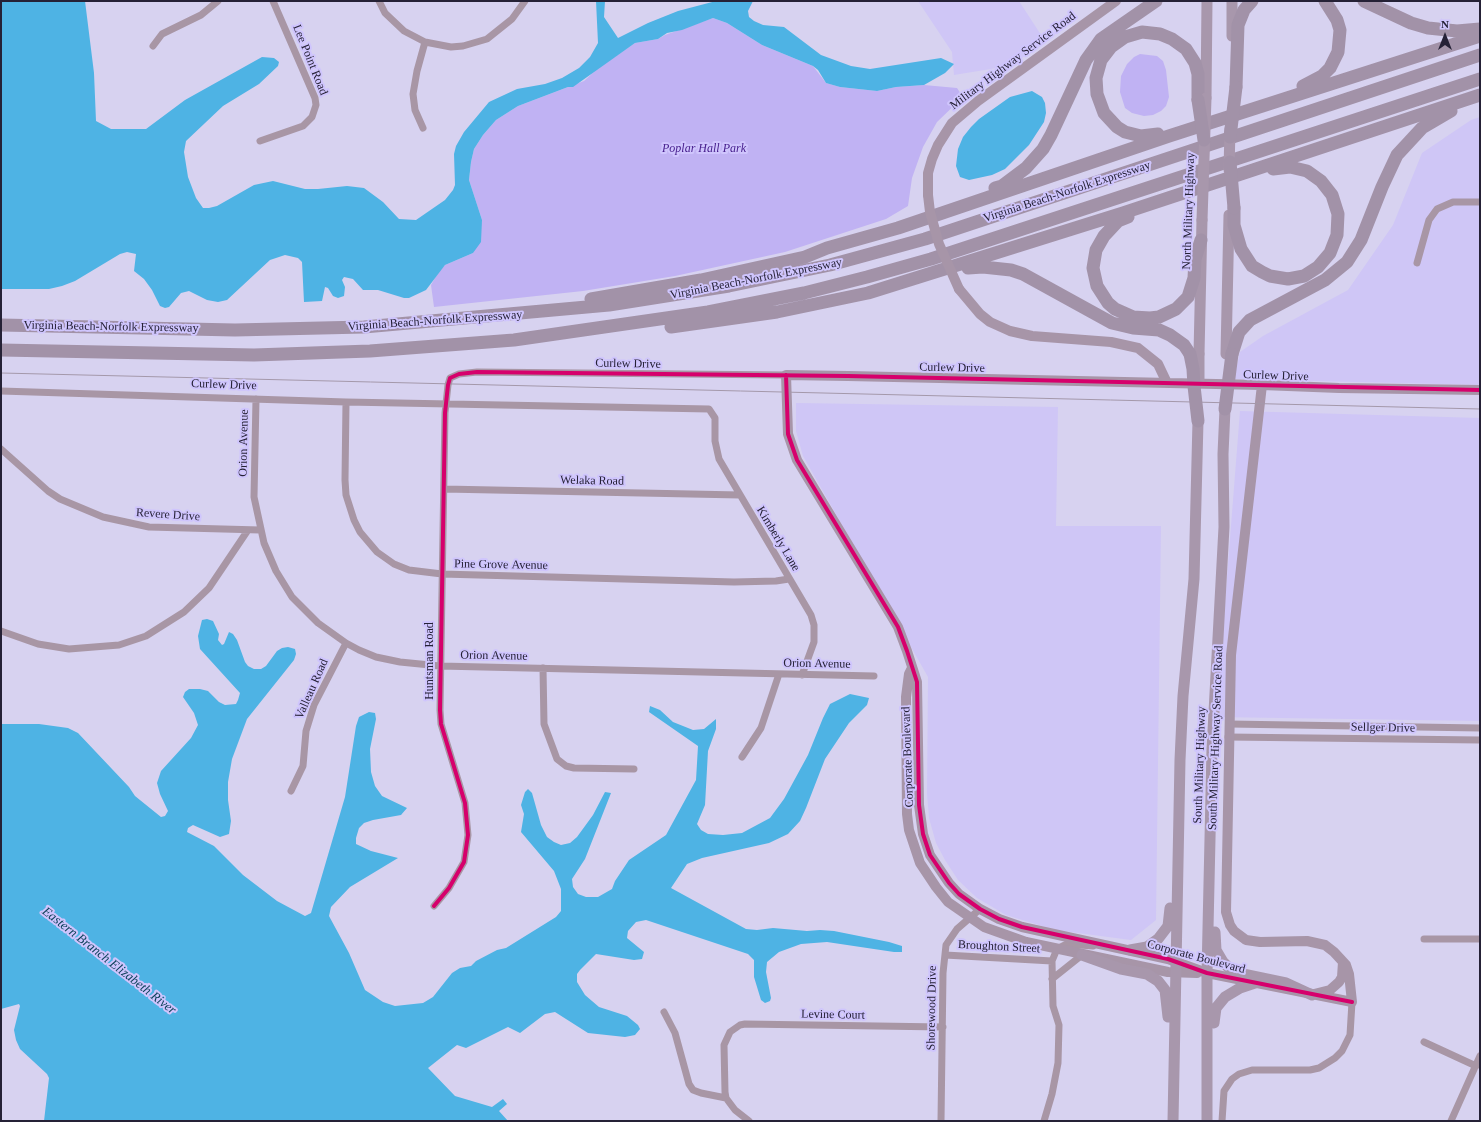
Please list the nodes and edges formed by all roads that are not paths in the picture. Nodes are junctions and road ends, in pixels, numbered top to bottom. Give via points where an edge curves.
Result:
1 (218, 1) edge
2 (273, 1) edge
3 (379, 1) edge
4 (525, 1) edge
5 (1116, 1) edge
6 (1156, 1) edge
7 (1207, 1) edge
8 (1232, 1) edge
9 (1252, 1) edge
10 (1325, 1) edge
11 (1364, 1) edge
12 (1480, 29) edge
13 (1480, 36) edge
14 (425, 42) junction
15 (153, 46) dead end
16 (1480, 55) edge
17 (1480, 79) edge
18 (1233, 88) junction
19 (1480, 95) edge
20 (1202, 99) junction
21 (1480, 99) edge
22 (1251, 110) junction
23 (1217, 121) junction
24 (423, 128) dead end
25 (1230, 137) joint
26 (1204, 140) joint
27 (260, 141) dead end
28 (1230, 162) joint
29 (1212, 183) junction
30 (1170, 198) junction
31 (1480, 202) edge
32 (1231, 209) junction
33 (944, 213) junction
34 (1201, 240) junction
35 (1417, 263) dead end
36 (908, 281) junction
37 (467, 318) junction
38 (1, 325) edge
39 (584, 331) junction
40 (1, 350) edge
41 (1195, 354) junction
42 (1229, 354) junction
43 (786, 375) junction
44 (1163, 383) junction
45 (1262, 385) junction
46 (1480, 390) edge
47 (1, 391) edge
48 (256, 399) junction
49 (346, 402) junction
50 (446, 403) junction
51 (1225, 409) joint
52 (714, 414) joint
53 (1198, 426) joint
54 (1, 448) edge
55 (444, 489) junction
56 (740, 495) junction
57 (248, 530) junction
58 (260, 530) junction
59 (442, 574) junction
60 (789, 579) junction
61 (1, 631) edge
62 (346, 643) junction
63 (440, 666) junction
64 (543, 668) junction
65 (912, 668) junction
66 (779, 674) junction
67 (802, 675) junction
68 (874, 676) dead end
69 (1228, 724) junction
70 (1286, 725) junction
71 (1372, 726) junction
72 (1413, 727) junction
73 (1480, 728) edge
74 (1228, 737) junction
75 (1286, 737) junction
76 (1372, 738) junction
77 (1413, 739) junction
78 (1480, 740) edge
79 (742, 757) dead end
80 (634, 769) dead end
81 (291, 791) dead end
82 (1179, 812) junction
83 (1210, 880) junction
84 (434, 906) dead end
85 (980, 910) junction
86 (970, 918) junction
87 (1424, 939) dead end
88 (1480, 939) edge
89 (1108, 946) junction
90 (1057, 949) junction
91 (1130, 950) junction
92 (945, 955) junction
93 (1082, 955) junction
94 (1052, 961) junction
95 (1343, 962) junction
96 (1176, 967) junction
97 (1207, 973) junction
98 (1052, 979) junction
99 (1255, 983) junction
100 (1312, 995) junction
101 (1352, 1002) junction
102 (664, 1012) dead end
103 (943, 1027) junction
104 (1424, 1042) dead end
105 (1480, 1056) edge
106 (1174, 1062) junction
107 (1476, 1066) junction
108 (726, 1098) junction
109 (1207, 1100) junction
110 (748, 1120) edge
111 (941, 1121) edge
112 (1044, 1121) edge
113 (1173, 1121) edge
114 (1206, 1121) edge
115 (1222, 1121) edge
116 (1452, 1121) edge

1 - 15 street via 201,15 162,34
2 - 27 street, Lee Point Road via 316,104 312,117 303,126
3 - 14 street via 393,22
4 - 14 street via 512,19 487,39 451,47
5 - 44 street, Military Highway Service Road, bridge via 956,119 944,133 928,173 930,212 939,244 959,289 990,322 1010,331 1032,336 1111,342 1138,348 1158,364
6 - 33 highway via 1106,35 1093,49 1051,135 1043,149 1026,168 1002,186
7 - 20 main road
8 - 18 main road
9 - 18 highway via 1244,10 1238,24
10 - 22 highway via 1334,13 1340,30 1338,52 1330,68 1311,83
11 - 12 highway via 1411,23 1428,28 1457,31
13 - 22 highway
14 - 24 street via 413,94 415,110
16 - 37 highway, Virginia Beach-Norfolk Expressway via 925,239 844,261 736,285 649,300 538,313
17 - 39 highway, Virginia Beach-Norfolk Expressway via 1049,221 867,277 752,304
18 - 25 highway, bridge
19 - 29 highway
20 - 23 highway via 1198,74 1191,57 1180,44 1160,34 1142,32 1125,37 1106,52 1098,68 1096,85 1100,105 1110,121 1125,132 1152,136
20 - 26 highway, bridge
21 - 42 highway via 1446,112 1409,141 1391,167 1362,240 1347,262 1325,280 1250,320 1239,332
22 - 23 highway
23 - 33 highway
25 - 28 main road, bridge
26 - 34 main road, North Military Highway, bridge
28 - 32 highway, bridge
29 - 30 highway
29 - 32 highway via 1280,168 1307,171 1327,187 1336,206 1339,225 1335,244 1326,259 1310,272 1288,279 1270,276 1252,266 1241,249
30 - 34 highway via 1118,221 1104,236 1096,250 1093,268 1102,295 1115,309 1133,317 1150,318 1168,313 1188,296
30 - 36 highway
31 - 35 street via 1453,202 1437,209 1429,220
32 - 42 main road
33 - 37 highway via 805,257 770,265 650,290
34 - 41 main road, North Military Highway
36 - 39 highway via 868,293 747,317 659,328
36 - 41 highway via 983,266 1011,270 1035,280 1112,323 1159,330 1170,335
37 - 38 highway, Virginia Beach-Norfolk Expressway via 291,330
39 - 40 highway, Virginia Beach-Norfolk Expressway via 463,345 319,354
41 - 53 highway, bridge via 1194,386
42 - 51 highway, bridge
43 - 44 street, Curlew Drive
43 - 50 street, Curlew Drive via 467,372 450,380
43 - 65 street, Corporate Boulevard via 788,434 797,460 898,627
44 - 45 street, Curlew Drive
45 - 46 street, Curlew Drive
45 - 69 street, South Military Highway Service Road via 1234,616
47 - 48 street, Curlew Drive
48 - 49 street, Curlew Drive
48 - 58 street, Orion Avenue via 254,497
49 - 50 street, Curlew Drive
49 - 59 street, Pine Grove Avenue via 346,495 350,512 360,532 377,552 394,564 419,572
50 - 52 street, Curlew Drive via 703,408
50 - 55 street, Huntsman Road
51 - 83 main road, South Military Highway via 1224,527 1212,749
52 - 56 street, Kimberly Lane via 716,450
53 - 82 main road, South Military Highway via 1194,579 1183,696
54 - 57 street, Revere Drive via 48,491 60,499 103,517 149,527
55 - 56 street, Welaka Road
55 - 59 street, Huntsman Road
56 - 60 street, Kimberly Lane
57 - 58 street, Revere Drive
57 - 61 street via 209,588 184,612 146,636 119,645 69,649 38,644
58 - 62 street, Orion Avenue via 276,571 292,597 318,623
59 - 60 street, Pine Grove Avenue via 734,582
59 - 63 street, Huntsman Road
60 - 67 street, Kimberly Lane via 811,615 814,625 814,642
62 - 63 street, Orion Avenue via 376,657 414,665
62 - 81 street, Valleau Road via 314,705 306,731 303,766
63 - 64 street, Orion Avenue
63 - 84 street, Huntsman Road via 441,724 466,803 468,835 461,868
64 - 66 street, Orion Avenue
64 - 80 street via 544,724 557,759 574,768
65 - 85 street, Corporate Boulevard via 917,682 919,805 926,843 930,855 949,883
65 - 86 street, Corporate Boulevard via 906,697 909,830 914,848 926,872 948,902
66 - 67 street, Orion Avenue
66 - 79 street via 761,728
67 - 68 street, Orion Avenue
69 - 70 street, Sellger Drive
69 - 74 street, South Military Highway Service Road
70 - 71 street, Sellger Drive
70 - 75 street
71 - 72 street, Sellger Drive
71 - 76 street
72 - 73 street, Sellger Drive
72 - 77 street
74 - 75 street, Sellger Drive
74 - 95 street, South Military Highway Service Road via 1226,912 1230,925 1241,937 1255,942 1316,942 1334,952
75 - 76 street, Sellger Drive
76 - 77 street, Sellger Drive
77 - 78 street, Sellger Drive
82 - 91 main road via 1171,866 1168,926 1154,943
82 - 96 main road, South Military Highway
83 - 97 main road, South Military Highway
83 - 100 main road via 1216,950 1228,968 1238,973 1286,983
85 - 86 street, Shorewood Drive
85 - 89 street, Corporate Boulevard via 1022,927
86 - 90 street, Corporate Boulevard via 1005,935
86 - 92 street, Shorewood Drive via 950,937
87 - 88 street
89 - 90 street via 1071,944
89 - 91 street, Corporate Boulevard
90 - 93 street, Corporate Boulevard
90 - 94 street
91 - 96 street, Corporate Boulevard
92 - 94 street, Broughton Street
92 - 103 street, Shorewood Drive
93 - 96 street, Corporate Boulevard
93 - 98 street
93 - 106 main road via 1147,974 1158,981 1165,990 1167,999
94 - 98 street
95 - 100 street via 1339,982 1330,990
95 - 101 street, South Military Highway Service Road via 1352,983
96 - 97 street, Corporate Boulevard
96 - 106 main road, South Military Highway
97 - 99 street, Corporate Boulevard
97 - 109 main road, South Military Highway
98 - 112 street via 1053,1006 1059,1025 1058,1063
99 - 100 street, Corporate Boulevard
99 - 109 main road via 1232,992 1216,1008 1214,1058
100 - 101 street, Corporate Boulevard
101 - 115 street, South Military Highway Service Road via 1350,1034 1342,1051 1335,1058 1328,1064 1310,1070 1252,1070 1239,1074 1224,1091
102 - 108 street via 676,1033 688,1084 693,1090 701,1093
103 - 108 street, Levine Court via 745,1024 735,1028 727,1037 724,1051
103 - 111 street, Shorewood Drive
104 - 107 street
105 - 107 street
106 - 113 main road, South Military Highway
107 - 116 street
108 - 110 street via 735,1110
109 - 114 main road, South Military Highway

